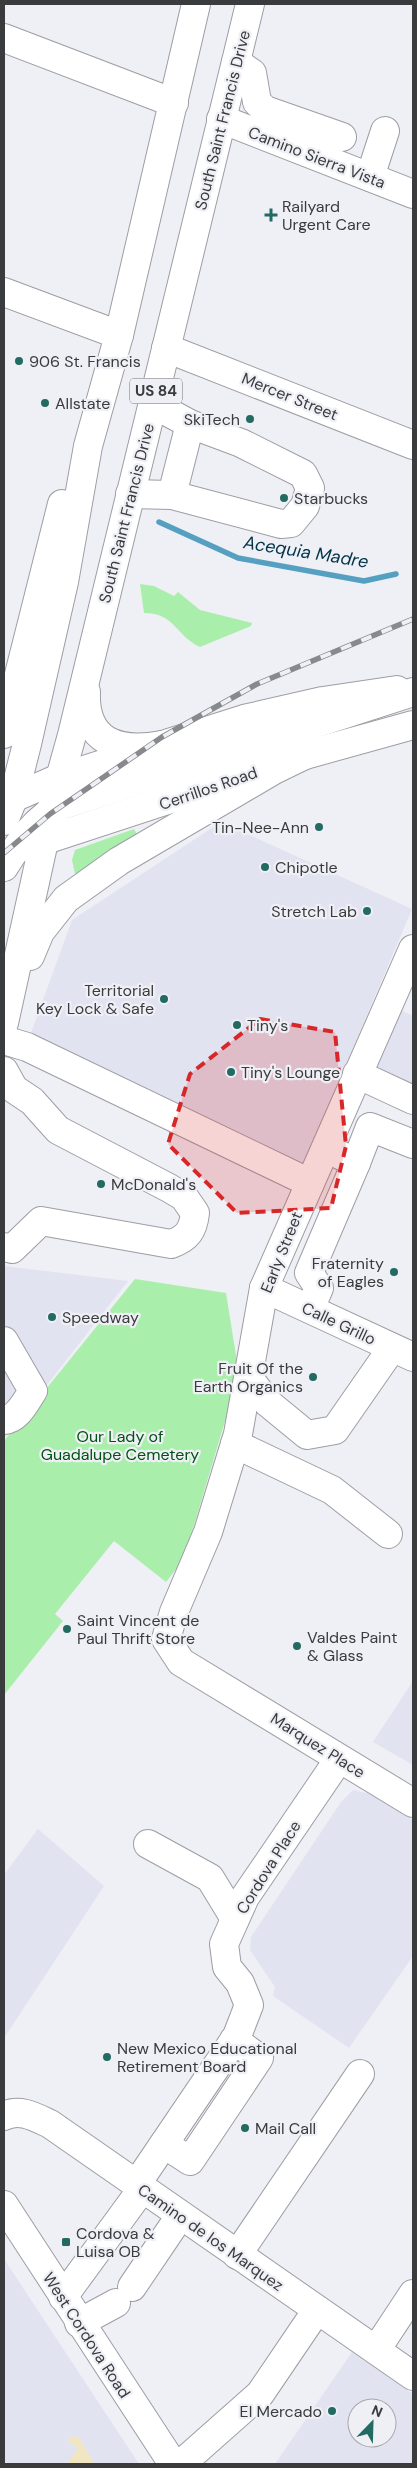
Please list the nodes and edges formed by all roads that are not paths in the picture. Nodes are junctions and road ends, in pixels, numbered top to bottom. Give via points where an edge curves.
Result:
1 (196, 4) edge
2 (250, 4) edge
3 (4, 38) edge
4 (236, 62) junction
5 (174, 103) junction
6 (221, 119) junction
7 (385, 131) dead end
8 (302, 138) junction
9 (342, 138) dead end
10 (370, 177) junction
11 (413, 194) edge
12 (4, 292) edge
13 (119, 335) junction
14 (166, 348) junction
15 (153, 404) junction
16 (190, 424) junction
17 (413, 445) edge
18 (88, 446) junction
19 (130, 494) junction
20 (172, 495) junction
21 (86, 673) junction
22 (413, 688) edge
23 (413, 692) edge
24 (413, 725) edge
25 (4, 734) edge
26 (162, 745) junction
27 (305, 755) junction
28 (28, 800) edge
29 (4, 826) edge
30 (46, 840) junction
31 (7, 857) edge
32 (413, 949) edge
33 (4, 1023) edge
34 (4, 1028) edge
35 (4, 1040) edge
36 (4, 1071) edge
37 (357, 1074) junction
38 (413, 1100) edge
39 (413, 1144) edge
40 (325, 1148) junction
41 (356, 1163) junction
42 (310, 1183) junction
43 (4, 1248) edge
44 (264, 1288) junction
45 (310, 1309) junction
46 (4, 1341) edge
47 (403, 1352) edge
48 (248, 1377) junction
49 (4, 1420) edge
50 (235, 1444) junction
51 (388, 1534) dead end
52 (223, 1686) joint
53 (340, 1759) junction
54 (413, 1803) edge
55 (148, 1844) dead end
56 (235, 1919) junction
57 (360, 2074) dead end
58 (4, 2093) edge
59 (13, 2115) edge
60 (139, 2187) junction
61 (4, 2206) edge
62 (180, 2216) junction
63 (237, 2255) junction
64 (413, 2294) edge
65 (63, 2297) junction
66 (318, 2310) junction
67 (79, 2322) junction
68 (376, 2350) junction
69 (413, 2376) edge
70 (172, 2464) edge
71 (181, 2464) edge

1 - 5 main road, South Saint Francis Drive / US 84
2 - 4 main road, South Saint Francis Drive / US 84
3 - 5 main road
4 - 6 main road, South Saint Francis Drive / US 84
4 - 8 main road via 252,73 257,102
5 - 13 main road, South Saint Francis Drive / US 84
6 - 8 main road, Camino Sierra Vista
6 - 14 main road, South Saint Francis Drive / US 84
7 - 10 main road
8 - 9 main road
8 - 10 main road, Camino Sierra Vista
10 - 11 main road, Camino Sierra Vista
12 - 13 main road
13 - 18 main road, South Saint Francis Drive / US 84
14 - 15 main road, South Saint Francis Drive / US 84
14 - 17 main road, Mercer Street
15 - 16 main road
15 - 19 main road, South Saint Francis Drive / US 84
16 - 20 main road
16 - 20 main road via 241,443 293,468 303,474 310,488 298,517 291,523 281,524
18 - 25 main road via 62,503
18 - 28 main road, South Saint Francis Drive / US 84
19 - 20 main road
19 - 21 main road, South Saint Francis Drive / US 84
21 - 26 main road via 85,706 88,719 100,735 118,746 143,749
21 - 28 main road, South Saint Francis Drive / US 84 via 79,704
22 - 26 main road via 286,708
23 - 28 main road
24 - 27 main road, Cerrillos Road
26 - 28 main road
27 - 30 main road, Cerrillos Road
27 - 34 main road via 119,861 66,899 40,932
28 - 29 main road
28 - 30 main road, South Saint Francis Drive / US 84
28 - 31 main road via 40,820
30 - 31 main road, Cerrillos Road
30 - 33 main road, South Saint Francis Drive / US 84
32 - 37 main road, Early Street
35 - 42 main road via 27,1047
36 - 43 main road via 14,1089 32,1101 58,1130 184,1197 195,1213 194,1228 184,1240 171,1244 41,1221 12,1249
37 - 38 main road
37 - 40 main road, Early Street
39 - 41 main road via 370,1127
40 - 41 main road
40 - 42 main road, Early Street
41 - 45 main road via 309,1273 320,1288
42 - 44 main road, Early Street
44 - 45 main road, Calle Grillo
44 - 48 main road, Early Street
45 - 47 main road, Calle Grillo
46 - 49 main road via 33,1391 21,1409 9,1420
47 - 48 main road via 335,1430 307,1435 268,1403
48 - 50 main road, Early Street
50 - 51 main road via 332,1490
50 - 52 main road, Early Street via 208,1532 166,1639 181,1662
52 - 53 main road, Marquez Place
53 - 54 main road, Marquez Place
53 - 56 main road, Cordova Place via 245,1898
55 - 56 main road via 210,1878
56 - 60 main road, Cordova Place via 224,1944 227,1967 240,1983 249,2005 234,2040
57 - 63 main road
58 - 59 main road
59 - 60 main road, Camino de los Marquez via 50,2124
60 - 62 main road, Camino de los Marquez
60 - 65 main road, Cordova Place
61 - 65 main road, West Cordova Road
62 - 63 main road, Camino de los Marquez
62 - 67 main road via 124,2295
63 - 66 main road, Camino de los Marquez
64 - 68 main road
65 - 67 main road, West Cordova Road
66 - 68 main road, Camino de los Marquez
66 - 71 main road via 260,2394
67 - 70 main road, West Cordova Road
68 - 69 main road, Camino de los Marquez

